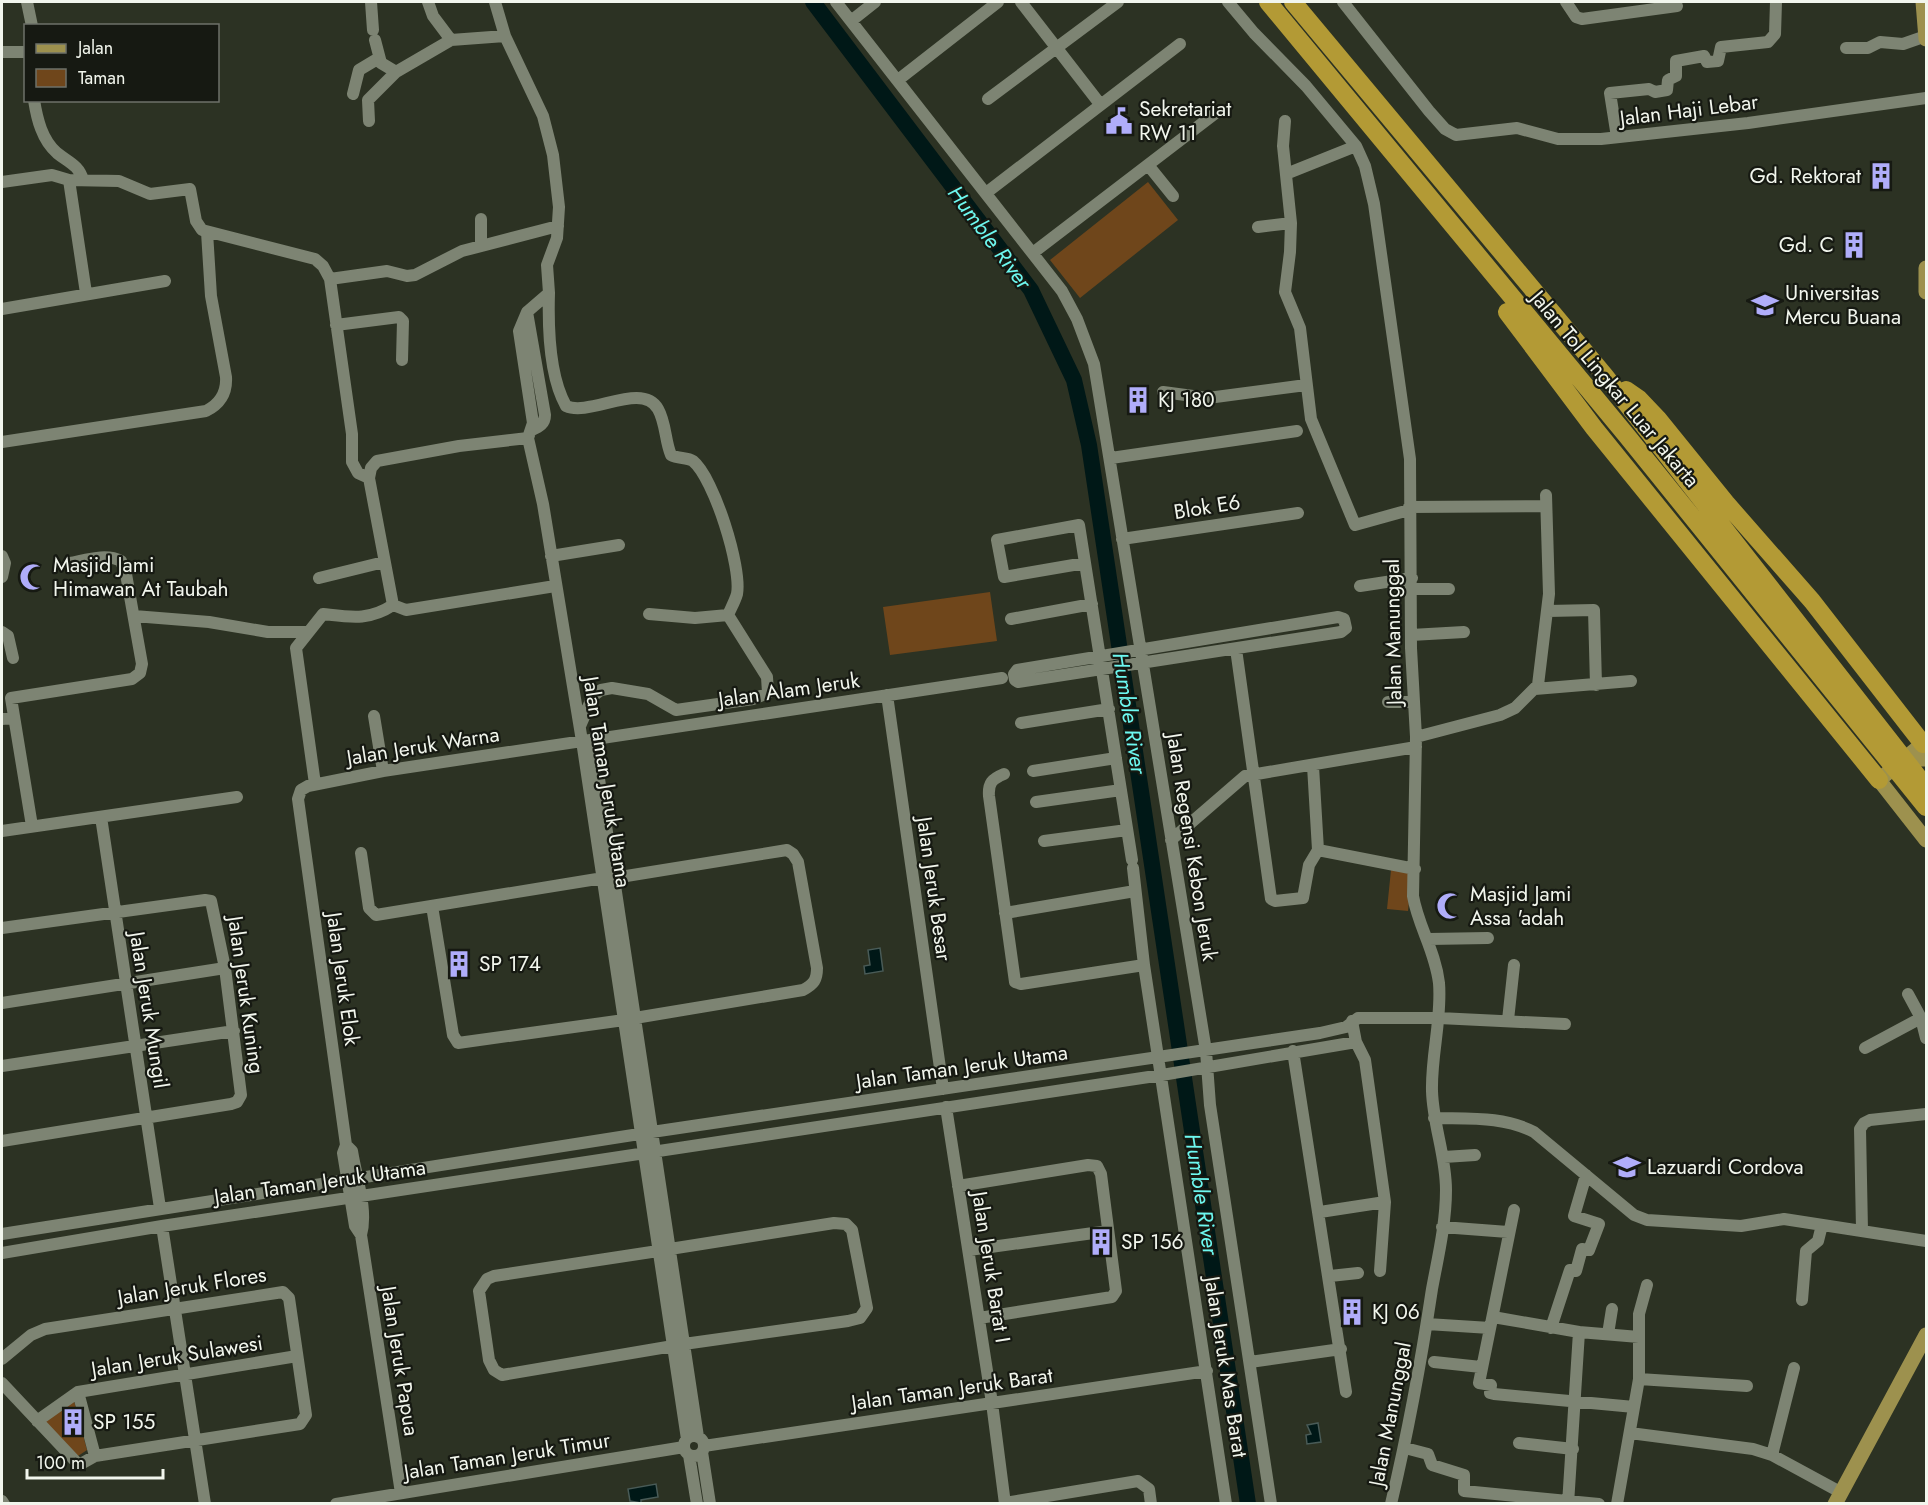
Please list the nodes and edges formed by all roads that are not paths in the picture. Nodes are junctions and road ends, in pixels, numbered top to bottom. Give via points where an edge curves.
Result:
1 (28, 2) edge
2 (371, 2) edge
3 (428, 2) edge
4 (495, 2) edge
5 (836, 2) edge
6 (875, 2) edge
7 (998, 2) edge
8 (1021, 2) edge
9 (1118, 2) edge
10 (1228, 2) edge
11 (1268, 2) edge
12 (1293, 2) edge
13 (1343, 2) edge
14 (1566, 2) edge
15 (1644, 2) edge
16 (1776, 2) edge
17 (1923, 2) edge
18 (1677, 6) dead end
19 (1628, 13) junction
20 (851, 21) junction
21 (32, 24) edge
22 (505, 36) junction
23 (1926, 37) edge
24 (451, 40) junction
25 (1180, 44) dead end
26 (1057, 48) junction
27 (1846, 48) dead end
28 (2, 52) edge
29 (24, 52) edge
30 (379, 58) junction
31 (396, 72) junction
32 (898, 81) junction
33 (353, 94) dead end
34 (1926, 98) edge
35 (988, 99) dead end
36 (34, 102) edge
37 (1100, 104) junction
38 (1217, 112) dead end
39 (369, 121) dead end
40 (1285, 121) dead end
41 (1617, 137) junction
42 (1356, 146) junction
43 (1148, 165) junction
44 (1286, 174) junction
45 (69, 180) junction
46 (83, 180) junction
47 (2, 182) edge
48 (986, 193) junction
49 (1173, 196) dead end
50 (481, 219) dead end
51 (1291, 224) junction
52 (558, 226) junction
53 (1258, 227) dead end
54 (207, 232) junction
55 (482, 246) junction
56 (1034, 252) junction
57 (1480, 261) junction
58 (1926, 268) edge
59 (330, 279) junction
60 (165, 281) dead end
61 (1926, 292) edge
62 (86, 293) junction
63 (549, 293) junction
64 (2, 309) edge
65 (336, 325) junction
66 (402, 360) dead end
67 (1605, 375) junction
68 (1306, 384) junction
69 (1163, 392) dead end
70 (1297, 431) dead end
71 (530, 434) junction
72 (2, 442) edge
73 (1111, 458) junction
74 (369, 478) junction
75 (1409, 509) junction
76 (1298, 513) dead end
77 (1122, 540) junction
78 (619, 545) dead end
79 (2, 556) edge
80 (551, 556) junction
81 (384, 562) junction
82 (70, 563) dead end
83 (1085, 563) junction
84 (2, 577) edge
85 (319, 578) dead end
86 (1412, 584) junction
87 (555, 586) junction
88 (1360, 586) dead end
89 (1449, 589) dead end
90 (1092, 604) junction
91 (393, 605) junction
92 (1548, 611) junction
93 (649, 614) dead end
94 (728, 615) junction
95 (134, 616) junction
96 (1011, 619) dead end
97 (2, 632) edge
98 (308, 632) junction
99 (1464, 632) dead end
100 (1411, 635) junction
101 (1236, 649) junction
102 (1136, 651) junction
103 (13, 658) dead end
104 (1105, 662) junction
105 (1137, 664) junction
106 (1002, 678) dead end
107 (1630, 681) dead end
108 (1596, 685) junction
109 (1535, 689) junction
110 (887, 695) junction
111 (1388, 702) dead end
112 (1414, 702) junction
113 (1109, 709) junction
114 (374, 716) dead end
115 (8, 719) edge
116 (1904, 720) junction
117 (1021, 723) dead end
118 (1926, 725) edge
119 (580, 727) junction
120 (587, 740) junction
121 (1416, 742) junction
122 (1926, 748) edge
123 (1116, 758) junction
124 (1313, 766) junction
125 (383, 771) junction
126 (1034, 771) dead end
127 (1004, 774) dead end
128 (1255, 774) junction
129 (315, 784) junction
130 (1884, 786) junction
131 (1926, 787) edge
132 (1121, 790) junction
133 (237, 797) dead end
134 (1036, 802) dead end
135 (1926, 807) edge
136 (101, 817) junction
137 (32, 826) junction
138 (1127, 830) junction
139 (2, 831) edge
140 (1171, 840) junction
141 (1926, 840) edge
142 (1044, 841) dead end
143 (1318, 850) junction
144 (361, 854) dead end
145 (1415, 868) junction
146 (608, 878) junction
147 (1136, 891) junction
148 (432, 906) junction
149 (114, 912) junction
150 (1005, 913) junction
151 (2, 928) edge
152 (1488, 938) dead end
153 (1429, 939) junction
154 (1514, 964) dead end
155 (1144, 965) junction
156 (225, 968) junction
157 (126, 984) junction
158 (1908, 994) dead end
159 (2, 1003) edge
160 (1439, 1018) junction
161 (1921, 1018) junction
162 (629, 1019) junction
163 (1508, 1020) junction
164 (1352, 1021) junction
165 (1565, 1024) dead end
166 (234, 1031) junction
167 (1926, 1038) edge
168 (1356, 1042) junction
169 (135, 1046) junction
170 (1865, 1048) dead end
171 (1206, 1051) junction
172 (1293, 1051) junction
173 (1162, 1058) junction
174 (2, 1066) edge
175 (1201, 1068) junction
176 (1166, 1075) junction
177 (943, 1089) junction
178 (946, 1107) junction
179 (809, 1109) junction
180 (1926, 1114) edge
181 (146, 1118) junction
182 (1434, 1118) junction
183 (811, 1128) junction
184 (646, 1133) junction
185 (2, 1141) edge
186 (650, 1153) junction
187 (1475, 1155) dead end
188 (1444, 1157) junction
189 (1586, 1175) junction
190 (352, 1180) junction
191 (958, 1186) junction
192 (354, 1201) junction
193 (1385, 1202) junction
194 (160, 1208) junction
195 (1514, 1210) dead end
196 (1320, 1212) junction
197 (1822, 1225) junction
198 (162, 1226) junction
199 (1442, 1227) junction
200 (1862, 1230) junction
201 (1108, 1231) junction
202 (1508, 1232) junction
203 (2, 1234) edge
204 (1926, 1241) edge
205 (664, 1250) junction
206 (969, 1250) junction
207 (2, 1253) edge
208 (1380, 1272) dead end
209 (1358, 1273) dead end
210 (1330, 1276) junction
211 (1647, 1285) dead end
212 (1802, 1300) dead end
213 (175, 1309) junction
214 (1612, 1309) dead end
215 (979, 1318) junction
216 (1491, 1323) junction
217 (1427, 1324) junction
218 (1551, 1328) junction
219 (1579, 1332) junction
220 (1608, 1334) junction
221 (1926, 1335) edge
222 (1639, 1337) junction
223 (679, 1345) junction
224 (1341, 1349) junction
225 (297, 1356) junction
226 (2, 1359) edge
227 (1250, 1362) junction
228 (1434, 1362) dead end
229 (1480, 1368) junction
230 (1794, 1368) dead end
231 (1207, 1371) junction
232 (184, 1373) junction
233 (1639, 1379) junction
234 (2, 1383) edge
235 (1747, 1386) dead end
236 (78, 1392) junction
237 (1346, 1392) dead end
238 (1576, 1400) junction
239 (992, 1403) junction
240 (1634, 1407) junction
241 (37, 1421) junction
242 (1630, 1433) junction
243 (194, 1440) junction
244 (1519, 1443) dead end
245 (694, 1446) junction
246 (1405, 1448) junction
247 (1573, 1449) junction
248 (1772, 1455) junction
249 (95, 1456) junction
250 (401, 1493) junction
251 (1838, 1498) edge
252 (1568, 1502) edge
253 (205, 1503) edge
254 (336, 1503) edge
255 (697, 1503) edge
256 (710, 1503) edge
257 (1005, 1503) edge
258 (1151, 1503) edge
259 (1226, 1503) edge
260 (1271, 1503) edge
261 (1392, 1503) edge
262 (1599, 1503) edge
263 (1617, 1503) edge

1 - 21 street
2 - 30 street
3 - 24 street
4 - 22 street
5 - 20 street, Jalan Regensi Kebon Jeruk
6 - 20 street
7 - 32 street
8 - 26 street
9 - 26 street
10 - 42 street, Jalan Manunggal
11 - 57 highway, Jalan Tol Lingkar Luar Jakarta
12 - 67 highway, Jalan Tol Lingkar Luar Jakarta
13 - 41 street, Jalan Haji Lebar via 1429,111 1456,135 1517,128 1558,139
14 - 19 street via 1582,19
15 - 19 street
16 - 41 street via 1775,33 1768,42 1721,47 1714,63 1707,62 1704,56 1676,61 1676,76 1668,80 1667,90 1610,93
17 - 23 main road
18 - 19 street
20 - 32 street, Jalan Regensi Kebon Jeruk
22 - 24 street
22 - 52 street via 543,116 558,194
23 - 27 street via 1903,44 1880,42 1868,48
24 - 31 street
25 - 37 street
26 - 35 street
26 - 37 street
28 - 29 street
30 - 31 street
30 - 33 street via 358,70
31 - 39 street via 368,100
32 - 48 street, Jalan Regensi Kebon Jeruk
34 - 41 street, Jalan Haji Lebar
36 - 46 street via 48,144 77,166
37 - 48 street
38 - 43 street
40 - 44 street
42 - 44 street
42 - 75 street, Jalan Manunggal via 1374,204 1410,459
43 - 49 street
43 - 56 street
44 - 51 street
45 - 46 street
45 - 47 street via 52,175
45 - 62 street
46 - 54 street via 125,183 150,194 190,189 196,221
48 - 56 street, Jalan Regensi Kebon Jeruk
50 - 55 street
51 - 53 street
51 - 68 street via 1285,292 1300,328
52 - 55 street
52 - 63 street via 547,265
54 - 59 street via 315,259
54 - 72 street via 211,297 226,377 220,402 206,411
55 - 59 street via 462,251 415,275 387,271
56 - 73 street, Jalan Regensi Kebon Jeruk via 1062,291 1087,344 1099,384
57 - 130 highway via 1491,291 1594,428
57 - 135 highway, Jalan Tol Lingkar Luar Jakarta via 1627,436
58 - 61 main road
59 - 65 street
60 - 62 street
62 - 64 street
63 - 71 street via 527,312 545,415 545,421
63 - 94 street via 551,344 566,406 579,409 641,397 652,402 671,455 693,461 700,471 726,520 737,579 737,593
65 - 66 street via 399,317 403,321
65 - 74 street via 352,434 352,462 358,473
67 - 116 highway via 1639,399 1658,420 1812,601
67 - 131 highway, Jalan Tol Lingkar Luar Jakarta
68 - 69 street via 1208,398
68 - 75 street via 1311,419 1356,525
70 - 73 street
71 - 74 street via 377,461
71 - 80 street, Jalan Taman Jeruk Utama
73 - 77 street, Jalan Regensi Kebon Jeruk
74 - 81 street
75 - 86 street, Jalan Manunggal
75 - 92 street via 1545,501
76 - 77 street, Blok E6
77 - 102 street, Jalan Regensi Kebon Jeruk
78 - 80 street
79 - 84 street
80 - 87 street, Jalan Taman Jeruk Utama
81 - 85 street
81 - 91 street
82 - 95 street via 102,557 121,561
83 - 83 street, Jalan Jeruk Mas Barat via 1079,525 997,540 1004,577
83 - 90 street, Jalan Jeruk Mas Barat
86 - 88 street
86 - 89 street
86 - 100 street, Jalan Manunggal
87 - 91 street via 406,610
87 - 119 street, Jalan Taman Jeruk Utama
90 - 96 street
90 - 104 street, Jalan Jeruk Mas Barat
91 - 98 street via 364,619 323,614
92 - 108 street via 1594,610
92 - 109 street
93 - 94 street via 694,618
94 - 119 street via 767,677 769,685 764,696 676,710 648,694 612,687 593,696
95 - 98 street via 268,632
95 - 115 street via 140,673 132,679 11,698
97 - 103 street via 8,636
98 - 129 street via 295,655
99 - 100 street
100 - 112 street, Jalan Manunggal
101 - 102 street via 1341,632 1346,628 1344,619
101 - 105 street
101 - 128 street
102 - 104 street
102 - 105 street, Jalan Regensi Kebon Jeruk
104 - 104 street via 1018,682 1014,674 1017,670
104 - 105 street
104 - 113 street, Jalan Jeruk Mas Barat
105 - 140 street, Jalan Regensi Kebon Jeruk
106 - 110 street, Jalan Alam Jeruk
107 - 108 street
108 - 109 street
109 - 121 street via 1515,708 1500,715
110 - 120 street, Jalan Alam Jeruk
110 - 177 street, Jalan Jeruk Besar
111 - 112 street
112 - 121 street, Jalan Manunggal
113 - 117 street
113 - 123 street, Jalan Jeruk Mas Barat
114 - 125 street
115 - 137 street
116 - 118 highway
116 - 122 highway
119 - 120 street, Jalan Taman Jeruk Utama
120 - 125 street, Jalan Jeruk Warna
120 - 146 street, Jalan Taman Jeruk Utama
121 - 124 street
121 - 145 street, Jalan Manunggal
122 - 130 main road
123 - 126 street
123 - 132 street, Jalan Jeruk Mas Barat
124 - 128 street
124 - 143 street
125 - 129 street, Jalan Jeruk Warna
127 - 150 street via 993,779 988,787
128 - 140 street via 1239,780
128 - 143 street via 1272,899 1304,898 1309,865
129 - 190 street, Jalan Jeruk Elok via 299,794 301,819 346,1145 352,1151
130 - 141 main road
132 - 134 street
132 - 138 street, Jalan Jeruk Mas Barat
133 - 136 street
136 - 137 street
136 - 149 street, Jalan Jeruk Mungil
137 - 139 street
138 - 142 street
138 - 147 street, Jalan Jeruk Mas Barat
140 - 171 street, Jalan Regensi Kebon Jeruk
143 - 145 street
144 - 148 street via 371,913
145 - 153 street, Jalan Manunggal via 1413,896
146 - 148 street
146 - 162 street, Jalan Taman Jeruk Utama
146 - 162 street via 787,850 798,862 817,968 813,985 803,990
147 - 150 street
147 - 155 street, Jalan Jeruk Mas Barat
148 - 162 street via 453,1035 458,1043
149 - 151 street, Jalan Jeruk Kuning
149 - 156 street, Jalan Jeruk Kuning via 211,901
149 - 157 street, Jalan Jeruk Mungil
150 - 155 street via 1015,982
152 - 153 street
153 - 160 street, Jalan Manunggal via 1438,981
154 - 163 street
155 - 173 street, Jalan Jeruk Mas Barat
156 - 157 street
156 - 166 street, Jalan Jeruk Kuning
157 - 159 street
157 - 169 street, Jalan Jeruk Mungil
158 - 161 street
160 - 163 street, Jalan Taman Jeruk Utama
160 - 164 street, Jalan Taman Jeruk Utama
160 - 182 street, Jalan Manunggal via 1432,1089
161 - 167 street
161 - 170 street
162 - 184 street, Jalan Taman Jeruk Utama
163 - 165 street, Jalan Taman Jeruk Utama
164 - 168 street
164 - 171 street, Jalan Taman Jeruk Utama via 1346,1027 1320,1033
166 - 169 street
166 - 181 street, Jalan Jeruk Kuning via 241,1095 237,1102
168 - 172 street, Jalan Taman Jeruk Utama
168 - 193 street via 1365,1060
169 - 174 street
169 - 181 street, Jalan Jeruk Mungil
171 - 173 street, Jalan Taman Jeruk Utama
171 - 175 street, Jalan Regensi Kebon Jeruk
172 - 175 street, Jalan Taman Jeruk Utama
172 - 196 street
173 - 176 street, Jalan Jeruk Mas Barat
173 - 177 street, Jalan Taman Jeruk Utama
175 - 176 street, Jalan Taman Jeruk Utama
175 - 227 street, Jalan Regensi Kebon Jeruk
176 - 178 street, Jalan Taman Jeruk Utama
176 - 231 street, Jalan Jeruk Mas Barat
177 - 179 street, Jalan Taman Jeruk Utama
178 - 183 street, Jalan Taman Jeruk Utama
178 - 191 street, Jalan Jeruk Barat I
179 - 183 street
179 - 184 street, Jalan Taman Jeruk Utama
180 - 200 street via 1870,1120 1860,1129
181 - 185 street, Jalan Jeruk Kuning
181 - 194 street, Jalan Jeruk Mungil
182 - 188 street, Jalan Manunggal
182 - 189 street via 1520,1124
183 - 186 street, Jalan Taman Jeruk Utama
184 - 186 street, Jalan Taman Jeruk Utama
184 - 190 street, Jalan Taman Jeruk Utama
186 - 192 street, Jalan Taman Jeruk Utama
186 - 205 street, Jalan Taman Jeruk Utama
187 - 188 street
188 - 199 street, Jalan Manunggal
189 - 197 street via 1634,1215 1647,1220 1741,1226 1784,1219
189 - 218 street via 1574,1216 1599,1224 1589,1250 1582,1249 1576,1271 1570,1270
190 - 192 street, Jalan Jeruk Papua
190 - 194 street, Jalan Taman Jeruk Utama
191 - 201 street via 1097,1166
191 - 206 street, Jalan Jeruk Barat I
192 - 198 street, Jalan Taman Jeruk Utama
192 - 250 street, Jalan Jeruk Papua via 364,1225 361,1235
193 - 196 street
193 - 208 street
194 - 203 street, Jalan Taman Jeruk Utama
195 - 202 street
196 - 210 street
197 - 200 street
197 - 212 street via 1818,1242 1806,1251
198 - 207 street, Jalan Taman Jeruk Utama
198 - 213 street
199 - 202 street
199 - 217 street, Jalan Manunggal
200 - 204 street
201 - 206 street
201 - 215 street via 1116,1292 1112,1297
202 - 216 street
205 - 223 street, Jalan Taman Jeruk Utama
205 - 223 street via 487,1279 479,1291 489,1360 502,1375
205 - 223 street via 846,1224 852,1230 867,1308 860,1317 848,1321
206 - 215 street, Jalan Jeruk Barat I
209 - 210 street
210 - 224 street
211 - 222 street via 1639,1314
213 - 225 street, Jalan Jeruk Flores via 283,1292 290,1298
213 - 226 street, Jalan Jeruk Flores via 45,1329 31,1335
213 - 232 street
214 - 220 street
215 - 239 street, Jalan Jeruk Barat I
216 - 217 street
216 - 218 street
216 - 229 street
217 - 246 street, Jalan Manunggal
218 - 219 street
219 - 220 street
219 - 238 street
220 - 222 street
221 - 251 main road
222 - 233 street
223 - 245 street, Jalan Taman Jeruk Utama
224 - 227 street
224 - 237 street
225 - 232 street, Jalan Jeruk Sulawesi
225 - 243 street, Jalan Jeruk Flores via 306,1415 303,1422
227 - 260 street, Jalan Regensi Kebon Jeruk
228 - 229 street
229 - 238 street via 1479,1383 1491,1385 1490,1393
230 - 248 street
231 - 239 street, Jalan Taman Jeruk Barat
231 - 259 street, Jalan Jeruk Mas Barat
232 - 236 street, Jalan Jeruk Sulawesi
232 - 243 street
233 - 235 street
233 - 240 street
234 - 241 street, Jalan Jeruk Flores
236 - 241 street, Jalan Jeruk Sulawesi
236 - 249 street
238 - 240 street
238 - 247 street
239 - 245 street, Jalan Taman Jeruk Barat
239 - 257 street, Jalan Jeruk Barat I
240 - 242 street
241 - 249 street, Jalan Jeruk Flores via 76,1464
242 - 248 street via 1726,1443
242 - 263 street
243 - 249 street, Jalan Jeruk Flores
243 - 253 street
244 - 247 street
245 - 250 street, Jalan Taman Jeruk Timur
245 - 255 street, Jalan Taman Jeruk Utama
245 - 256 street, Jalan Taman Jeruk Utama
246 - 252 street via 1428,1454 1432,1465 1464,1474 1464,1491
246 - 261 street, Jalan Manunggal
247 - 252 street
248 - 251 street
250 - 254 street, Jalan Taman Jeruk Timur
252 - 262 street
257 - 258 street via 1138,1481 1149,1489

